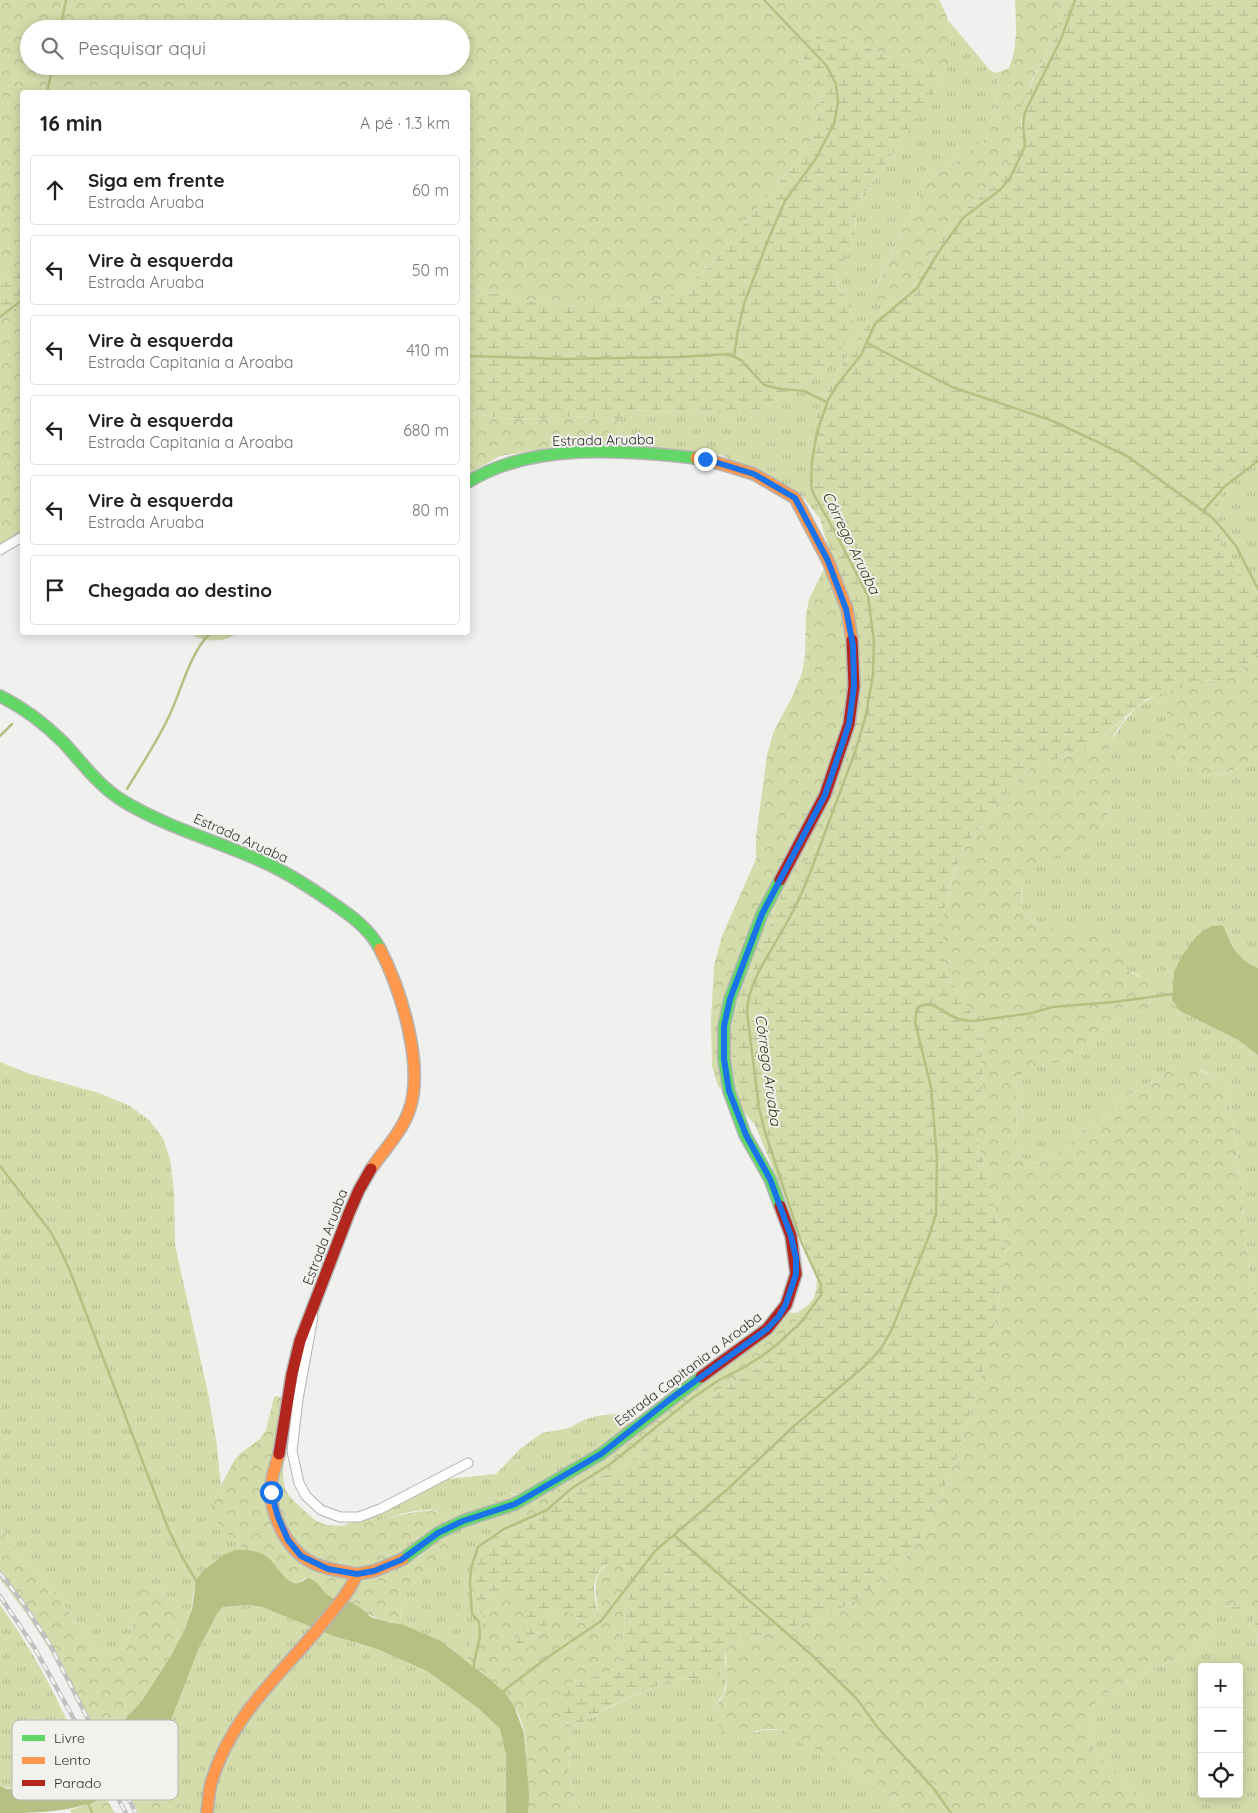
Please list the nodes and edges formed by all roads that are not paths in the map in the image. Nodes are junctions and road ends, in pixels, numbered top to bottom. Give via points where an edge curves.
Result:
1 (470, 481) edge
2 (795, 498) joint
3 (20, 538) edge
4 (0, 550) edge
5 (0, 696) edge
6 (317, 1300) junction
7 (468, 1463) dead end
8 (357, 1574) junction
9 (207, 1813) edge

1 - 2 street, Estrada Aruaba via 484,472 529,458 571,453 644,452 705,459 754,474
2 - 8 street, Estrada Capitania a Aroaba via 828,561 846,609 853,645 854,686 849,724 825,795 762,914 730,999 724,1026 724,1059 729,1091 746,1135 770,1179 796,1258 796,1274 786,1304 767,1329 601,1454 515,1504 463,1521 438,1533 401,1560
3 - 4 street
5 - 6 street, Estrada Aruaba via 48,728 114,795 135,808 262,861 310,887 358,920 377,944 402,1003 412,1047 412,1100 404,1121 360,1187
6 - 7 street, Estrada Aruaba via 298,1399 292,1451 298,1483 306,1496 330,1514 359,1516 380,1509
6 - 8 street, Estrada Aruaba via 294,1363 271,1492 288,1540 301,1556 328,1569
8 - 9 street via 352,1586 251,1705 226,1742 211,1784

